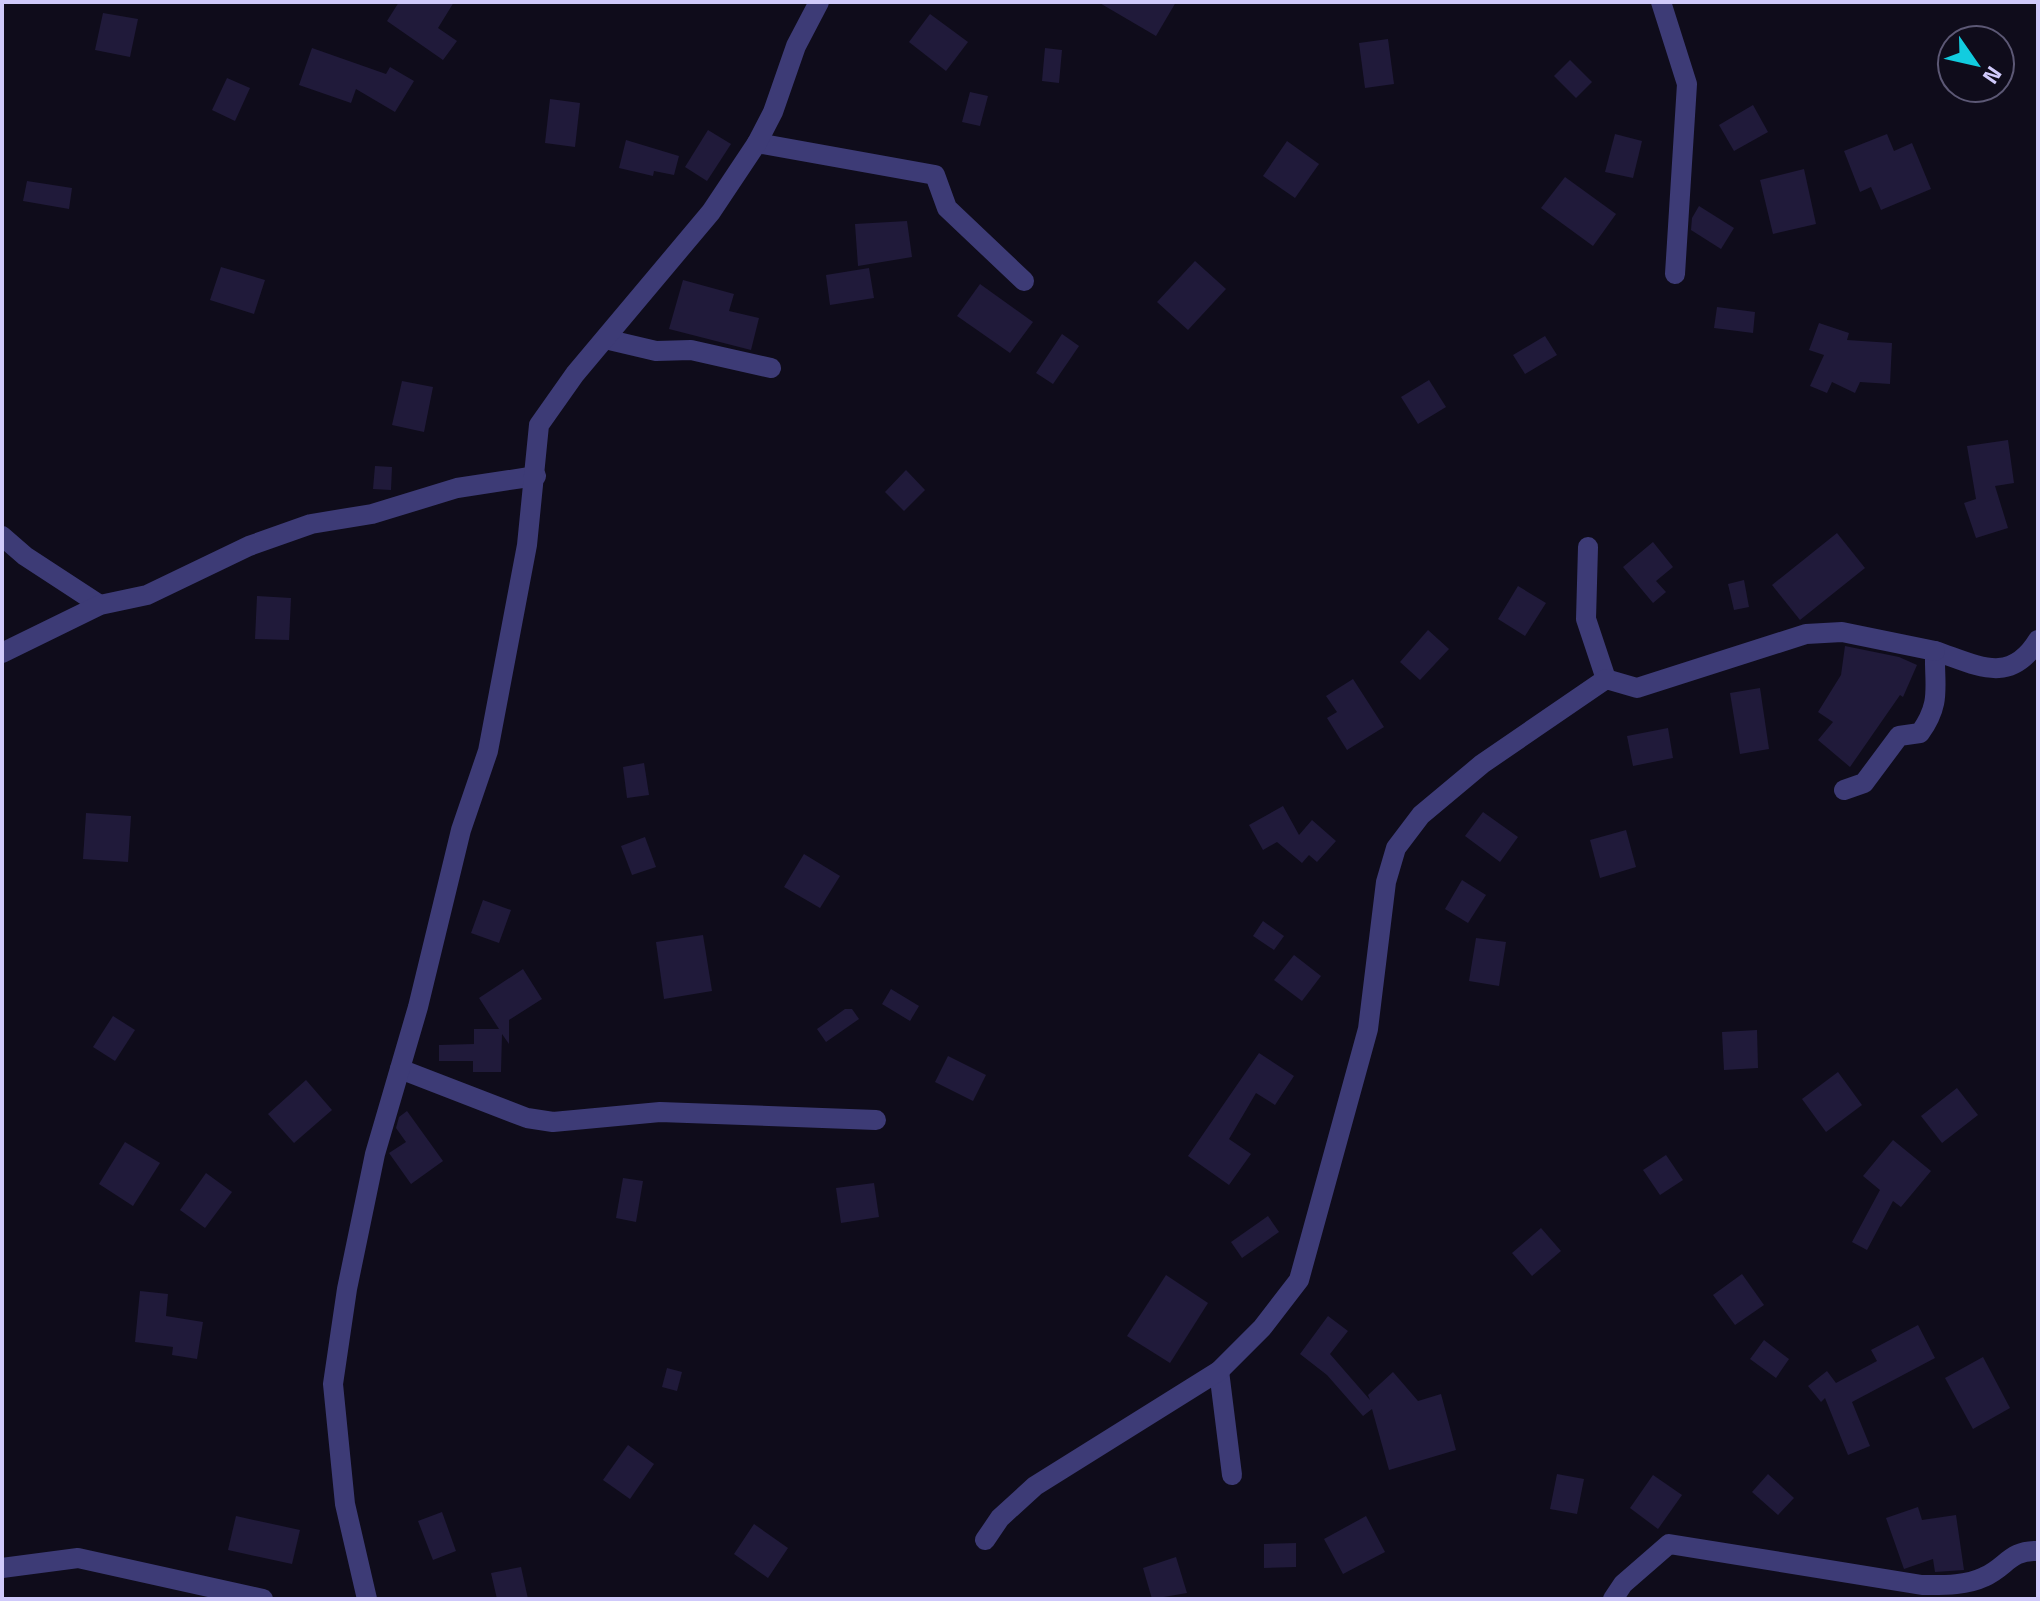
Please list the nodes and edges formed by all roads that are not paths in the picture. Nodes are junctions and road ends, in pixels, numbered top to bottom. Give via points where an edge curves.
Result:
1 (819, 2) edge
2 (1661, 2) edge
3 (757, 143) junction
4 (1675, 274) dead end
5 (1024, 281) dead end
6 (605, 339) junction
7 (771, 368) dead end
8 (536, 476) junction
9 (2, 536) edge
10 (1588, 547) dead end
11 (100, 605) junction
12 (2038, 640) edge
13 (1935, 651) junction
14 (2, 653) edge
15 (1606, 679) junction
16 (1844, 790) dead end
17 (400, 1069) junction
18 (876, 1120) dead end
19 (1219, 1371) junction
20 (1232, 1475) dead end
21 (985, 1540) dead end
22 (2038, 1551) edge
23 (2, 1568) edge
24 (263, 1599) edge
25 (367, 1599) edge
26 (1613, 1599) edge

1 - 3 street
2 - 4 street via 1687,84
3 - 5 street via 935,175 947,208
3 - 6 street via 711,212
6 - 7 street
6 - 8 street via 539,425
8 - 11 street via 457,488 372,514 311,524 249,546 147,595
8 - 17 street via 488,751 461,830
9 - 11 street
10 - 15 street via 1586,619
11 - 14 street
12 - 13 street via 2019,665 2006,668 1979,666
13 - 15 street via 1842,632 1806,634 1637,688
13 - 16 street via 1938,699 1932,717 1920,733 1899,736 1864,783
15 - 19 street via 1482,764 1421,815 1396,848 1386,882 1368,1029 1299,1280
17 - 18 street via 527,1118 553,1122 660,1112
17 - 25 street via 375,1154 333,1384 345,1504
19 - 20 street
19 - 21 street via 1035,1486
22 - 26 street via 2021,1550 1984,1577 1922,1585 1669,1544
23 - 24 street via 78,1558

